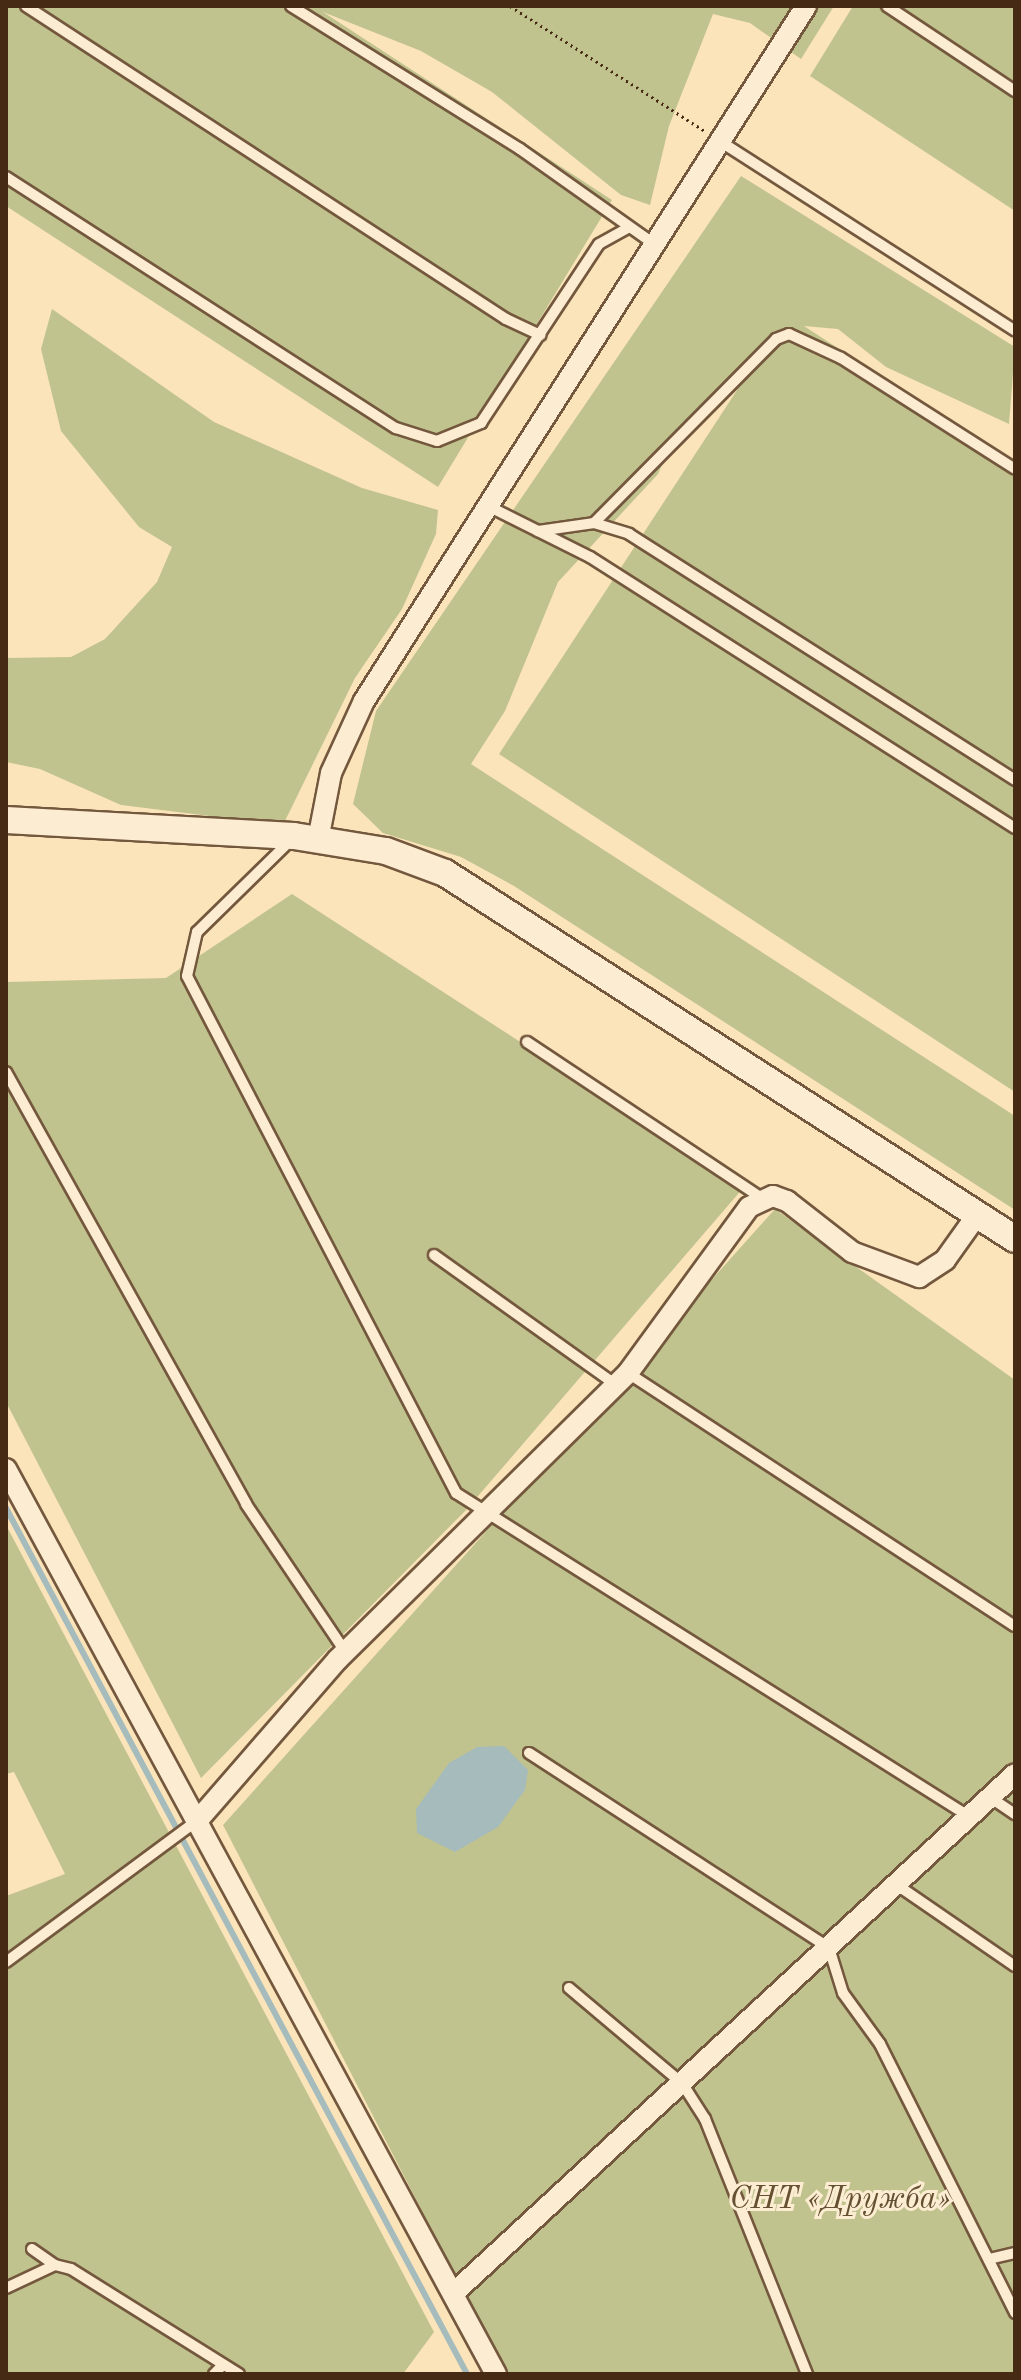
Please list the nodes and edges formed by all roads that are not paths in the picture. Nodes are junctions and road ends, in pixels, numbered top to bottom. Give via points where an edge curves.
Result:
1 (26, 6) edge
2 (291, 6) edge
3 (806, 6) edge
4 (887, 6) edge
5 (1015, 91) edge
6 (718, 140) junction
7 (6, 177) edge
8 (628, 228) junction
9 (653, 243) junction
10 (1015, 331) edge
11 (541, 335) junction
12 (1015, 469) edge
13 (487, 505) junction
14 (594, 523) junction
15 (537, 531) junction
16 (1015, 780) edge
17 (6, 820) edge
18 (1015, 828) edge
19 (306, 838) junction
20 (527, 1042) dead end
21 (6, 1072) edge
22 (762, 1198) junction
23 (977, 1215) junction
24 (1015, 1239) edge
25 (434, 1255) dead end
26 (622, 1379) junction
27 (6, 1469) edge
28 (486, 1515) junction
29 (1015, 1626) edge
30 (346, 1653) junction
31 (529, 1753) dead end
32 (1015, 1774) edge
33 (991, 1798) junction
34 (1015, 1814) edge
35 (970, 1817) junction
36 (194, 1823) junction
37 (897, 1885) junction
38 (829, 1948) junction
39 (6, 1962) edge
40 (1015, 1966) edge
41 (569, 1988) dead end
42 (682, 2083) junction
43 (32, 2249) dead end
44 (1015, 2253) edge
45 (989, 2259) junction
46 (55, 2265) junction
47 (6, 2288) edge
48 (456, 2291) junction
49 (1015, 2313) edge
50 (223, 2365) junction
51 (214, 2374) edge
52 (239, 2374) edge
53 (495, 2374) edge
54 (807, 2374) edge

1 - 11 lane via 506,319
2 - 8 lane via 520,149
3 - 6 street
4 - 5 lane
6 - 9 street
6 - 10 lane
7 - 11 lane via 416,437 461,436 481,423
8 - 9 lane
8 - 11 lane via 599,244
9 - 13 street
12 - 14 lane via 841,358 789,334 776,339
13 - 15 lane
13 - 19 street via 364,701
14 - 15 lane
14 - 16 lane via 629,534
15 - 18 lane
17 - 19 street
19 - 23 street via 386,851 473,888
19 - 28 lane via 197,932 187,976 456,1493
20 - 22 lane
21 - 30 lane via 246,1504
22 - 23 street via 787,1201 852,1252 919,1277 945,1260
22 - 26 street
23 - 24 street
25 - 26 lane
26 - 28 street
26 - 29 lane
27 - 36 street
28 - 30 street
28 - 35 lane
30 - 36 street
31 - 38 lane
32 - 33 street
33 - 34 lane
33 - 35 street
35 - 37 street
36 - 39 lane
36 - 48 street via 406,2216
37 - 38 street
37 - 40 lane
38 - 42 street
38 - 45 lane via 843,1993 880,2044
41 - 42 lane
42 - 48 street
42 - 54 lane via 734,2183 761,2269
43 - 46 lane
44 - 45 lane
45 - 49 lane
46 - 47 lane
46 - 50 lane
48 - 53 street
50 - 51 lane
50 - 52 lane

